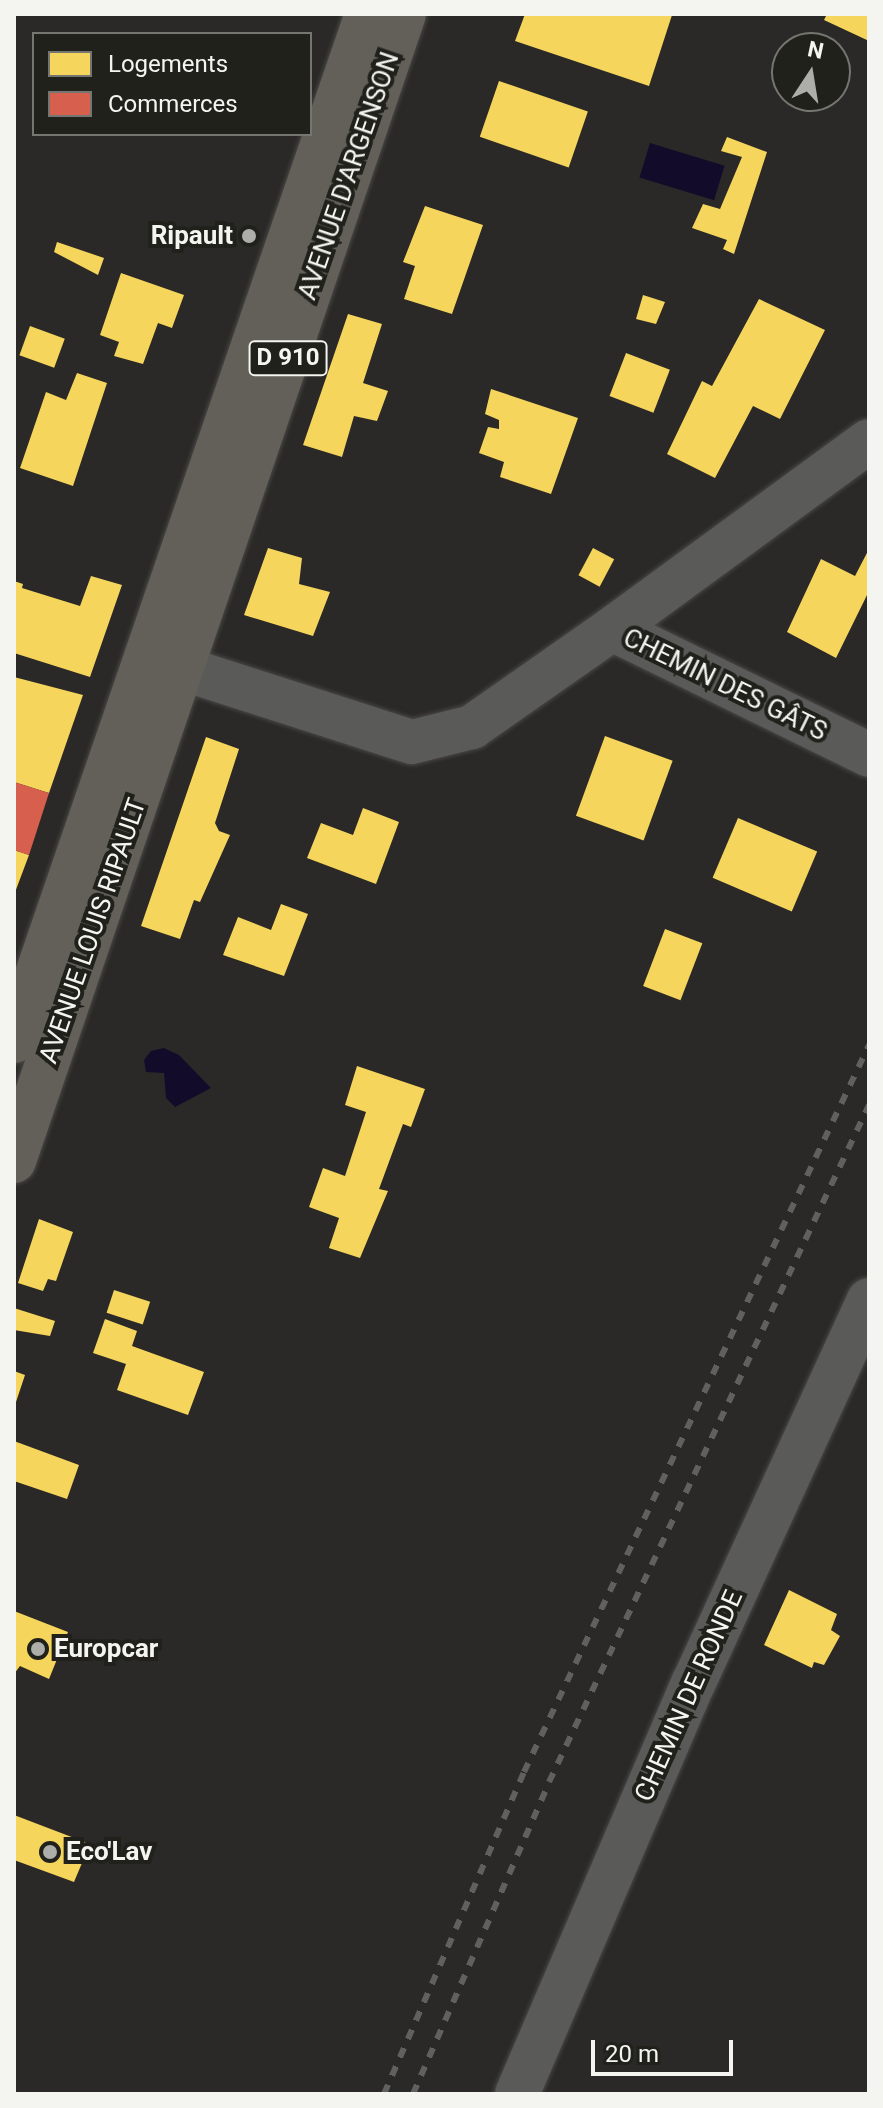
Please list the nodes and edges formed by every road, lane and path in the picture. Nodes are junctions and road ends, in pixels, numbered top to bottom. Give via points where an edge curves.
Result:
1 (367, 14) edge
2 (404, 14) edge
3 (869, 441) edge
4 (612, 629) junction
5 (159, 679) junction
6 (869, 755) edge
7 (14, 1041) edge
8 (14, 1161) edge
9 (869, 1300) edge
10 (517, 2094) edge

1 - 5 main road, AVENUE D'ARGENSON / D 910
2 - 5 main road, AVENUE D'ARGENSON / D 910
3 - 4 street
4 - 5 street, CHEMIN DES GÂTS via 472,727 412,742
4 - 6 street, CHEMIN DES GÂTS
5 - 7 main road, AVENUE LOUIS RIPAULT / D 910
5 - 8 main road, AVENUE LOUIS RIPAULT / D 910
9 - 10 street, CHEMIN DE RONDE via 694,1682

